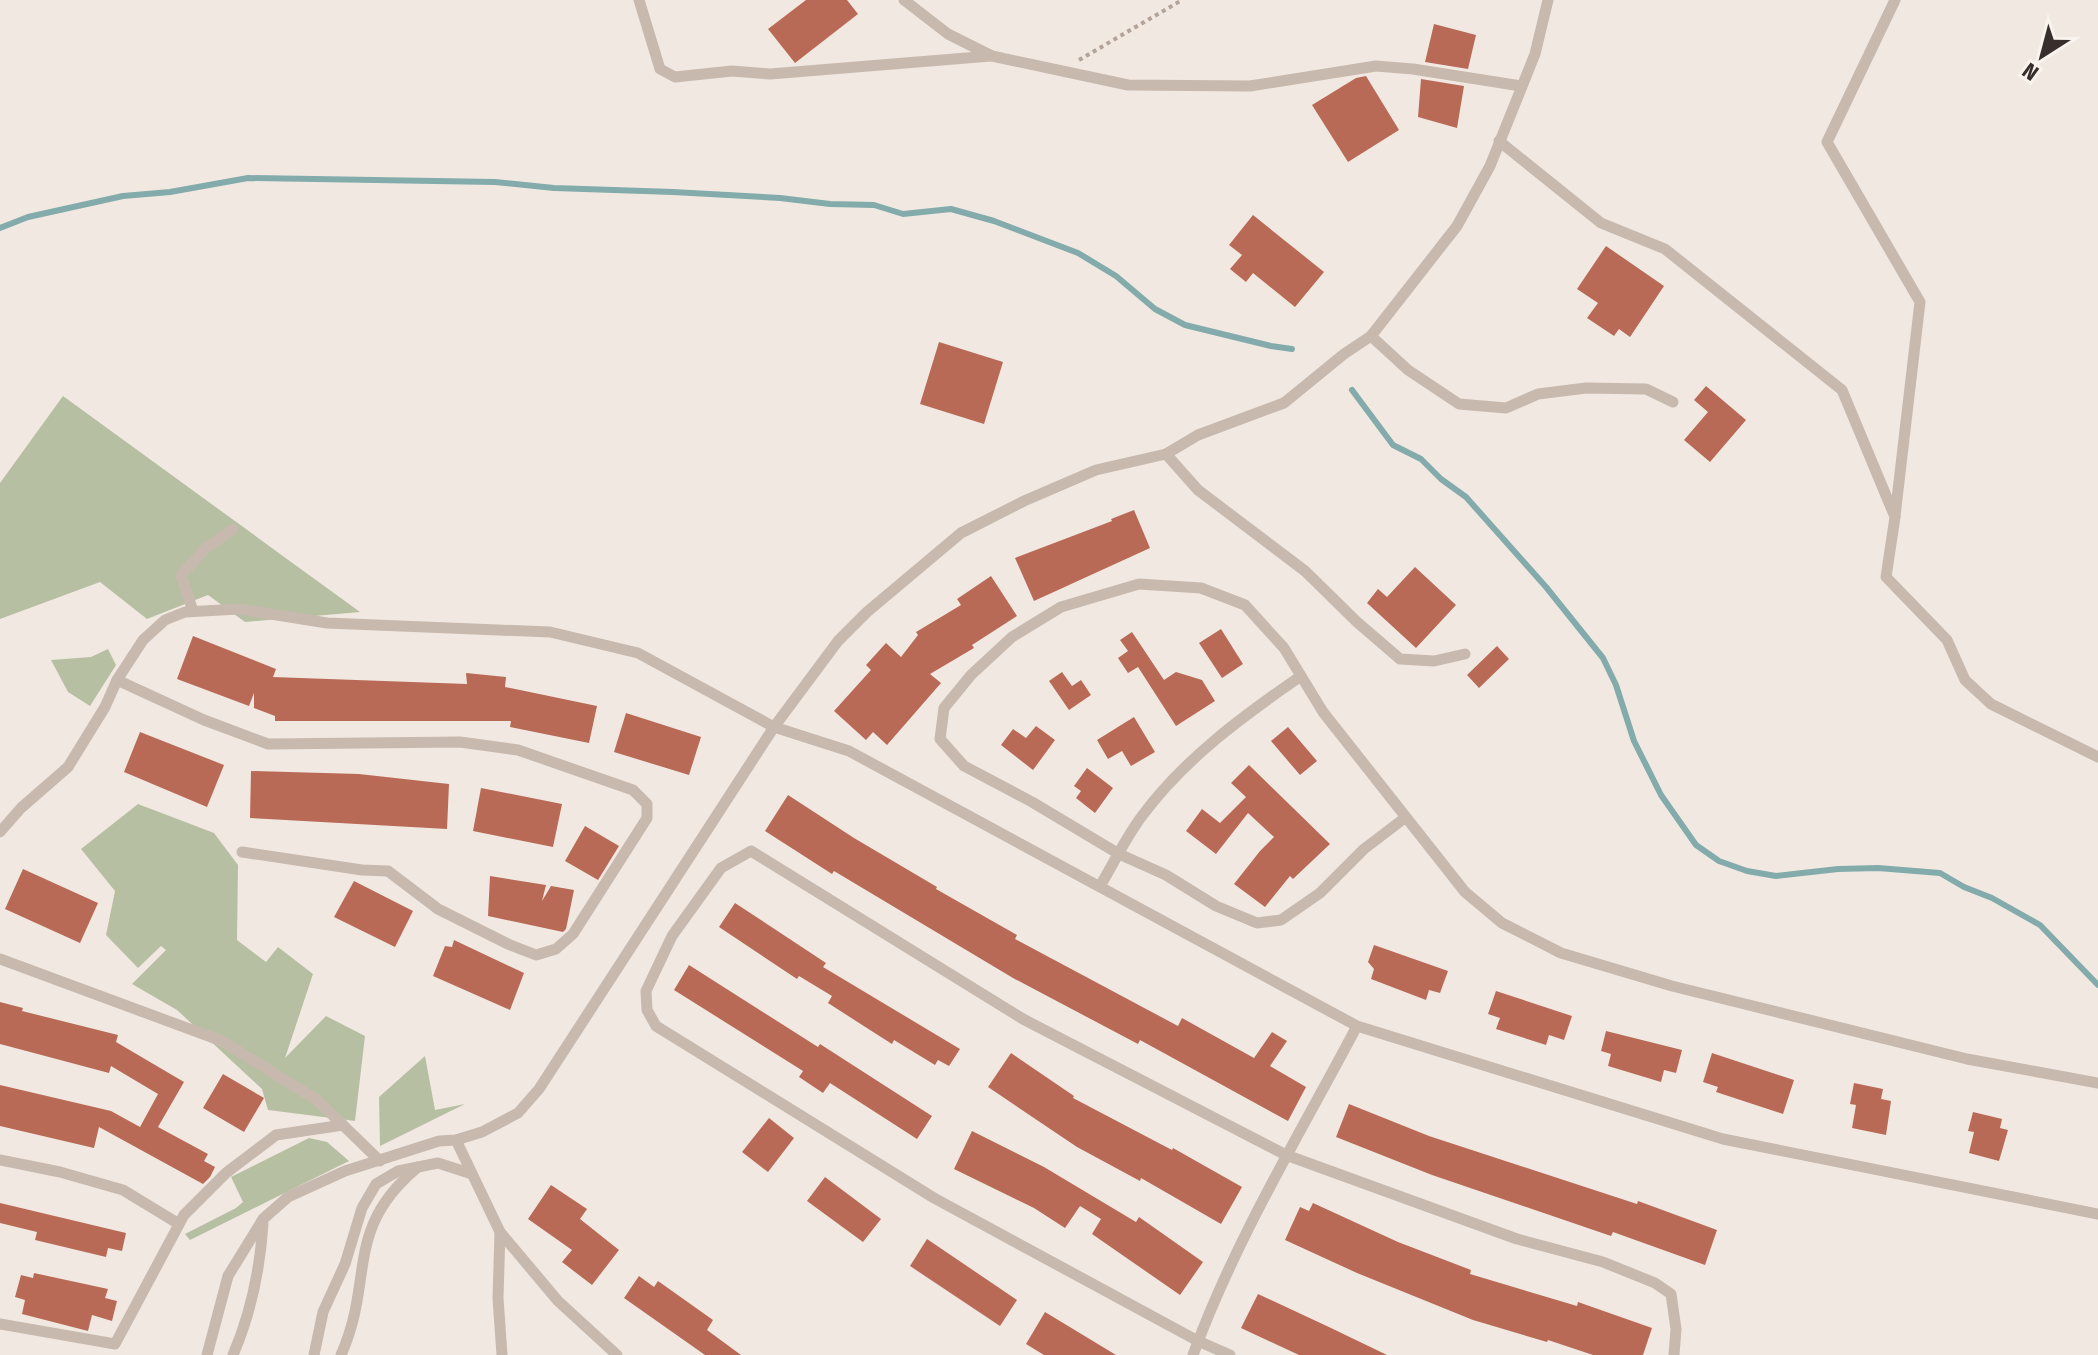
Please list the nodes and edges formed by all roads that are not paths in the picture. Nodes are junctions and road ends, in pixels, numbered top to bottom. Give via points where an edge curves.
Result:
1 (639, 0) edge
2 (904, 0) edge
3 (1548, 0) edge
4 (1895, 0) edge
5 (992, 56) junction
6 (1521, 86) junction
7 (1499, 141) junction
8 (1371, 336) junction
9 (1673, 402) dead end
10 (1166, 454) junction
11 (1895, 517) junction
12 (233, 529) dead end
13 (193, 611) junction
14 (1465, 654) dead end
15 (1301, 676) junction
16 (117, 680) junction
17 (774, 727) junction
18 (2098, 757) edge
19 (1406, 817) junction
20 (0, 832) edge
21 (242, 852) dead end
22 (1119, 854) junction
23 (1100, 886) junction
24 (0, 959) edge
25 (1357, 1026) junction
26 (2098, 1083) edge
27 (343, 1125) junction
28 (456, 1140) junction
29 (1286, 1155) junction
30 (0, 1160) edge
31 (380, 1161) junction
32 (419, 1167) junction
33 (469, 1173) junction
34 (2098, 1214) edge
35 (263, 1219) junction
36 (179, 1224) junction
37 (500, 1232) junction
38 (0, 1324) edge
39 (1198, 1341) junction
40 (207, 1355) edge
41 (233, 1355) edge
42 (314, 1355) edge
43 (341, 1355) edge
44 (502, 1355) edge
45 (617, 1355) edge
46 (1193, 1355) edge
47 (1230, 1355) edge
48 (1674, 1355) edge

1 - 5 lane via 660,69 675,77
2 - 5 lane via 948,34
3 - 6 lane
4 - 11 lane via 1827,142 1920,302
5 - 6 lane via 1128,85 1250,86 1376,66
6 - 7 lane
7 - 8 lane via 1457,226
7 - 11 lane via 1601,223 1665,249 1842,390
8 - 9 lane via 1408,370 1459,404 1506,408 1538,394 1586,388 1646,389
8 - 10 lane via 1284,403 1198,435
10 - 14 lane via 1198,490 1305,571 1400,659 1434,661
10 - 17 lane via 1096,470 961,533 838,641
11 - 18 lane via 1886,577 1947,640 1965,680 1991,704
12 - 13 lane via 181,575
13 - 16 lane via 165,620 143,640
13 - 17 lane via 239,609 327,623 550,632 638,653
15 - 19 lane
15 - 22 lane via 1200,752 1141,816
15 - 22 lane via 1245,605 1201,588 1139,584 1061,607 1012,637 971,675 944,708 940,739 964,766
16 - 20 lane via 68,767
16 - 21 lane via 268,744 460,742 518,750 633,790 647,804 647,818 573,934 556,949 536,955 438,909 388,871
17 - 23 lane via 849,751
17 - 28 lane via 539,1089 518,1113
19 - 22 lane via 1281,920 1257,923
19 - 26 lane via 1465,892 1502,923 1561,953 1967,1059
22 - 23 lane
23 - 25 lane
24 - 27 lane via 222,1041 317,1100
25 - 29 lane
25 - 34 lane via 1723,1139
27 - 31 lane
27 - 36 lane via 276,1135 226,1173
28 - 31 lane
28 - 33 lane
29 - 39 lane
29 - 39 lane via 1023,1019 751,851 721,868 672,936 646,991 647,1010 656,1026 934,1198
29 - 48 lane via 1655,1283 1671,1294
30 - 36 lane via 123,1190
31 - 35 lane via 313,1184
32 - 33 lane via 438,1163
32 - 42 lane via 398,1171 376,1184 362,1208 323,1312
32 - 43 lane via 396,1186 372,1222 356,1311
33 - 37 lane
35 - 40 lane via 228,1276
35 - 41 lane via 261,1260
36 - 38 lane via 115,1344
37 - 44 lane
37 - 45 lane via 558,1301
39 - 46 lane
39 - 47 lane

